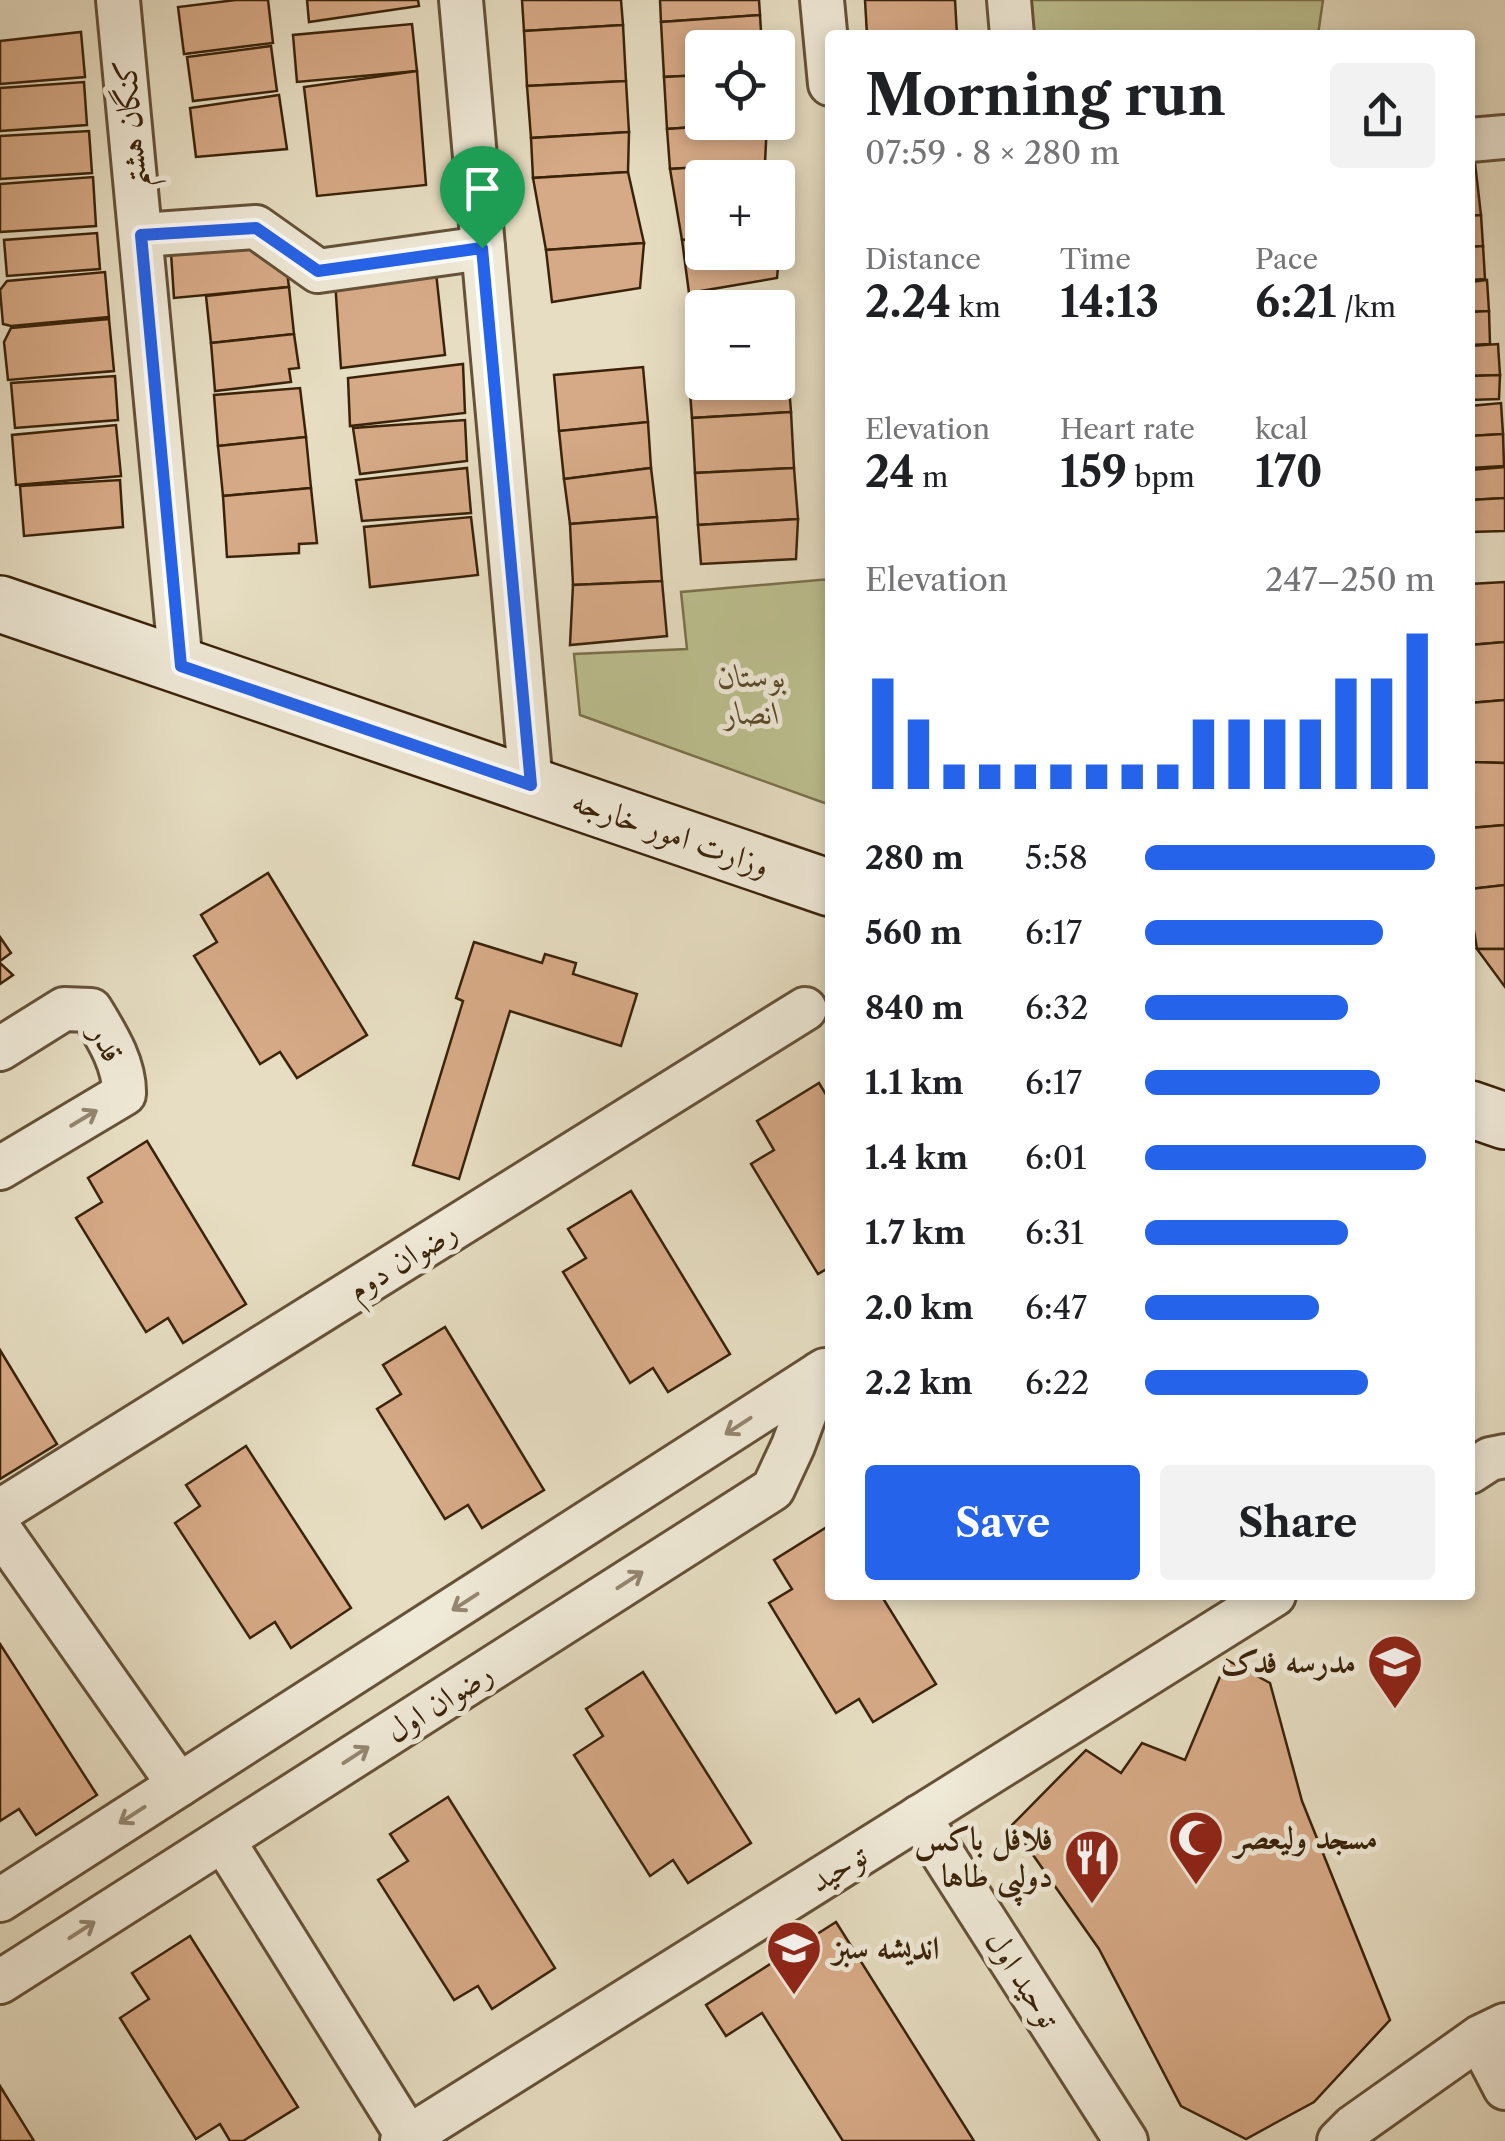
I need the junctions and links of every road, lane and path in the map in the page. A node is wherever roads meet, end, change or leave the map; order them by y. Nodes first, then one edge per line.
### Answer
1 (118, 0) edge
2 (460, 0) edge
3 (822, 0) edge
4 (1009, 0) edge
5 (1012, 30) edge
6 (825, 32) edge
7 (1505, 137) edge
8 (1475, 140) edge
9 (141, 235) junction
10 (482, 248) junction
11 (0, 604) edge
12 (181, 666) junction
13 (531, 785) junction
14 (825, 886) edge
15 (804, 1009) dead end
16 (0, 1050) edge
17 (1475, 1111) edge
18 (1505, 1121) edge
19 (0, 1168) edge
20 (825, 1370) edge
21 (0, 1511) edge
22 (0, 1530) edge
23 (1266, 1600) edge
24 (180, 1785) junction
25 (920, 1817) junction
26 (223, 1840) junction
27 (0, 1900) edge
28 (0, 1982) edge
29 (1492, 2032) edge
30 (1505, 2088) edge
31 (405, 2139) edge
32 (1126, 2141) edge
33 (1339, 2141) edge

1 - 9 street, کنگان هشتم
2 - 10 street
3 - 6 street
4 - 5 street
7 - 8 street
9 - 10 street
9 - 12 street, کنگان هشتم
10 - 13 street
11 - 12 main road, وزارت امور خارجه
12 - 13 main road, وزارت امور خارجه
13 - 14 main road, وزارت امور خارجه
15 - 21 street, رضوان دوم
19 -> 16 street, قدر
17 - 18 main road
20 -> 24 street, رضوان اول
26 -> 20 street, رضوان اول
22 - 24 street
23 - 25 street, توحید
24 -> 27 street, رضوان اول
25 - 31 street, توحید
25 - 32 street, توحید اول
28 -> 26 street, رضوان اول
26 - 31 street
29 - 30 street
29 - 33 street

